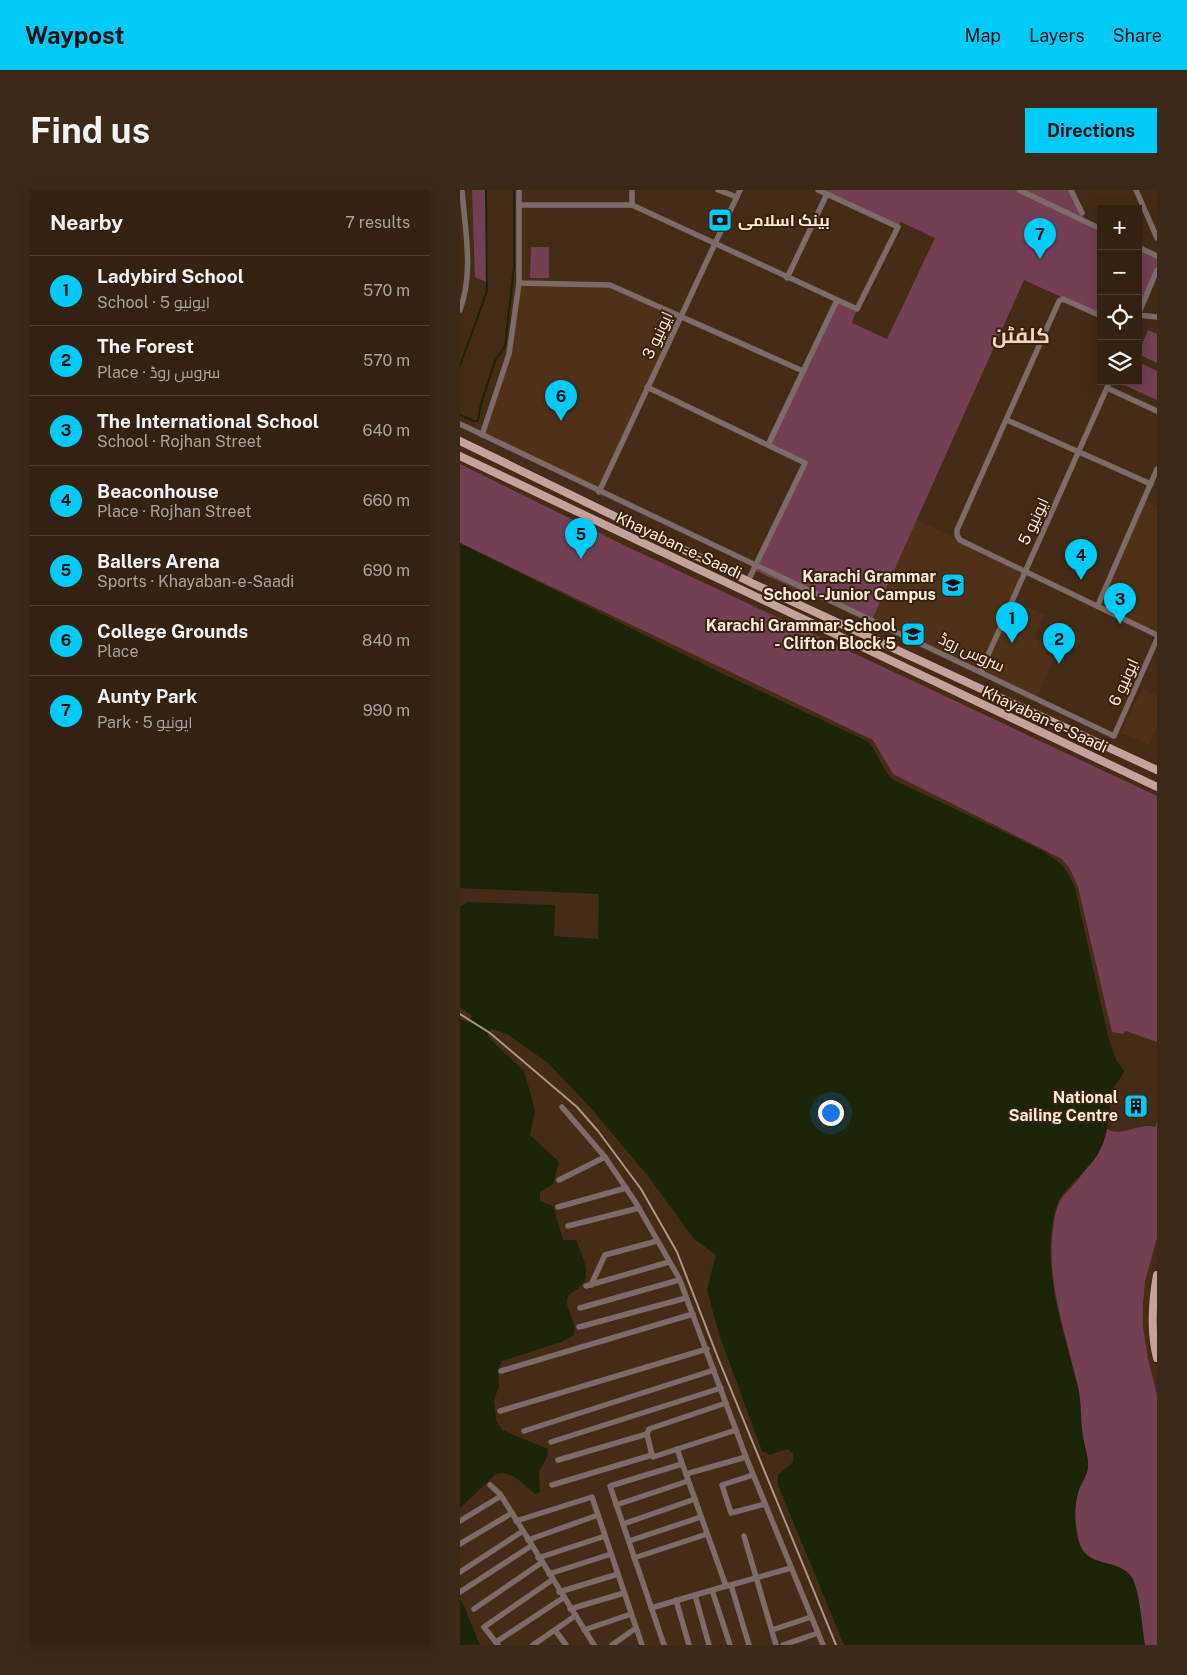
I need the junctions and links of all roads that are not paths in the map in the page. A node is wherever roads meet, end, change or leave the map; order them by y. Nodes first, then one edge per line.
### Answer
1 (462, 190) edge
2 (519, 190) edge
3 (632, 190) edge
4 (718, 190) edge
5 (740, 190) edge
6 (818, 190) edge
7 (1019, 190) edge
8 (1071, 190) edge
9 (1136, 190) edge
10 (827, 194) junction
11 (736, 197) junction
12 (519, 205) junction
13 (632, 205) junction
14 (1082, 213) dead end
15 (1097, 227) edge
16 (1157, 238) edge
17 (714, 244) junction
18 (1142, 249) edge
19 (1157, 256) edge
20 (1157, 270) edge
21 (788, 278) junction
22 (519, 283) junction
23 (836, 300) junction
24 (1142, 306) edge
25 (460, 310) edge
26 (1097, 314) edge
27 (680, 316) junction
28 (1142, 316) edge
29 (1157, 317) edge
30 (803, 371) junction
31 (1108, 385) edge
32 (647, 387) junction
33 (1107, 388) junction
34 (1157, 412) edge
35 (1007, 420) junction
36 (460, 424) edge
37 (482, 435) junction
38 (460, 442) edge
39 (768, 445) junction
40 (1078, 453) junction
41 (460, 456) edge
42 (1157, 469) edge
43 (1150, 484) junction
44 (599, 492) junction
45 (755, 566) junction
46 (1026, 570) junction
47 (748, 581) junction
48 (1098, 605) junction
49 (1157, 635) edge
50 (1157, 639) edge
51 (981, 671) junction
52 (1114, 736) joint
53 (1157, 770) edge
54 (1157, 787) edge
55 (562, 1107) dead end
56 (605, 1157) junction
57 (559, 1180) dead end
58 (626, 1188) junction
59 (558, 1207) dead end
60 (639, 1208) junction
61 (568, 1226) dead end
62 (657, 1241) junction
63 (669, 1262) junction
64 (1157, 1275) edge
65 (679, 1280) junction
66 (686, 1298) junction
67 (580, 1308) dead end
68 (693, 1314) junction
69 (579, 1327) dead end
70 (706, 1349) junction
71 (1157, 1358) edge
72 (714, 1370) junction
73 (501, 1371) dead end
74 (721, 1388) junction
75 (726, 1402) junction
76 (500, 1411) dead end
77 (736, 1430) junction
78 (524, 1431) dead end
79 (648, 1434) junction
80 (552, 1442) dead end
81 (678, 1449) junction
82 (652, 1455) junction
83 (746, 1457) junction
84 (558, 1460) dead end
85 (682, 1464) junction
86 (686, 1474) junction
87 (754, 1475) junction
88 (688, 1481) junction
89 (490, 1484) dead end
90 (552, 1485) dead end
91 (501, 1496) junction
92 (695, 1499) junction
93 (765, 1504) junction
94 (616, 1505) junction
95 (512, 1513) junction
96 (598, 1516) junction
97 (701, 1517) junction
98 (460, 1521) edge
99 (516, 1521) junction
100 (622, 1524) junction
101 (523, 1531) junction
102 (707, 1534) junction
103 (605, 1536) junction
104 (744, 1536) dead end
105 (629, 1542) junction
106 (529, 1543) junction
107 (460, 1544) edge
108 (611, 1554) junction
109 (634, 1558) junction
110 (540, 1560) junction
111 (791, 1568) junction
112 (460, 1572) edge
113 (618, 1574) junction
114 (550, 1577) junction
115 (756, 1579) junction
116 (729, 1586) junction
117 (712, 1590) junction
118 (460, 1592) edge
119 (624, 1592) junction
120 (561, 1595) junction
121 (695, 1595) junction
122 (676, 1600) junction
123 (651, 1608) junction
124 (474, 1609) dead end
125 (570, 1609) junction
126 (631, 1614) junction
127 (575, 1616) junction
128 (811, 1617) junction
129 (636, 1628) junction
130 (555, 1630) junction
131 (584, 1630) junction
132 (772, 1630) junction
133 (818, 1633) junction
134 (497, 1644) edge
135 (533, 1645) edge
136 (566, 1645) edge
137 (594, 1645) edge
138 (612, 1645) edge
139 (642, 1645) edge
140 (664, 1645) edge
141 (689, 1645) edge
142 (709, 1645) edge
143 (730, 1645) edge
144 (749, 1645) edge
145 (776, 1645) edge
146 (783, 1645) edge
147 (823, 1645) edge

1 - 25 street
2 - 12 street
3 - 13 street
4 - 11 street
5 - 11 street, ایونیو 3
6 - 10 street
7 - 15 street
8 - 14 street
9 - 16 street
10 - 21 street
10 - 23 street
11 - 17 street, ایونیو 3
12 - 13 street
12 - 22 street
13 - 17 street
17 - 21 street
17 - 27 street, ایونیو 3
18 - 19 street
20 - 24 street
21 - 23 street
22 - 27 street
22 - 37 street
23 - 30 street
26 - 35 street
27 - 30 street
27 - 32 street, ایونیو 3
28 - 29 street
30 - 39 street
31 - 33 street, ایونیو 5
32 - 39 street
32 - 44 street, ایونیو 3
33 - 34 street
33 - 40 street, ایونیو 5
35 - 40 street
35 - 46 street
36 - 37 street, سروس روڈ
37 - 44 street, سروس روڈ
38 - 47 main road, Khayaban-e-Saadi
39 - 45 street
40 - 43 street
40 - 46 street, ایونیو 5
41 - 54 main road, Khayaban-e-Saadi
42 - 43 street
43 - 48 street
44 - 45 street, سروس روڈ
45 - 47 street
45 - 51 street, سروس روڈ
46 - 48 street
46 - 51 street, ایونیو 5
47 - 53 main road, Khayaban-e-Saadi
48 - 49 street
50 - 52 street, ایونیو 6
51 - 52 street, سروس روڈ
55 - 56 street
56 - 57 street
56 - 58 street
58 - 59 street
58 - 60 street
60 - 61 street
60 - 62 street
62 - 63 street
62 - 63 street
63 - 65 street
64 - 71 main road
65 - 66 street
65 - 67 street
66 - 68 street
66 - 69 street
68 - 70 street
68 - 73 street
70 - 72 street
70 - 76 street
72 - 74 street
72 - 78 street
74 - 75 street
74 - 80 street
75 - 77 street
75 - 79 street
77 - 81 street
77 - 83 street
79 - 82 street
79 - 84 street
81 - 82 street
81 - 85 street
82 - 90 street
83 - 86 street
83 - 87 street
85 - 86 street
85 - 94 street
86 - 88 street
87 - 93 street
87 - 93 street
88 - 92 street
88 - 94 street
89 - 91 street
91 - 95 street
91 - 98 street
92 - 97 street
92 - 100 street
93 - 111 street
94 - 100 street
95 - 99 street
95 - 107 street
96 - 99 street
96 - 103 street
96 - 106 street
97 - 102 street
97 - 105 street
99 - 101 street
100 - 105 street
101 - 106 street
101 - 112 street
102 - 109 street
102 - 116 street
103 - 108 street
103 - 110 street
104 - 115 street
105 - 109 street
106 - 110 street
106 - 118 street
108 - 113 street
108 - 114 street
109 - 123 street
110 - 114 street
110 - 124 street
111 - 115 street
111 - 128 street
113 - 119 street
113 - 120 street
114 - 120 street
114 - 134 street
115 - 116 street
115 - 132 street
116 - 117 street
116 - 144 street
117 - 121 street
117 - 143 street
119 - 125 street
119 - 126 street
120 - 125 street
120 - 134 street
121 - 122 street
121 - 142 street
122 - 123 street
122 - 141 street
123 - 140 street
125 - 127 street
126 - 129 street
126 - 131 street
127 - 130 street
127 - 131 street
128 - 132 street
128 - 133 street
129 - 138 street
129 - 139 street
130 - 135 street
130 - 136 street
131 - 137 street
132 - 145 street
133 - 146 street
133 - 147 street

